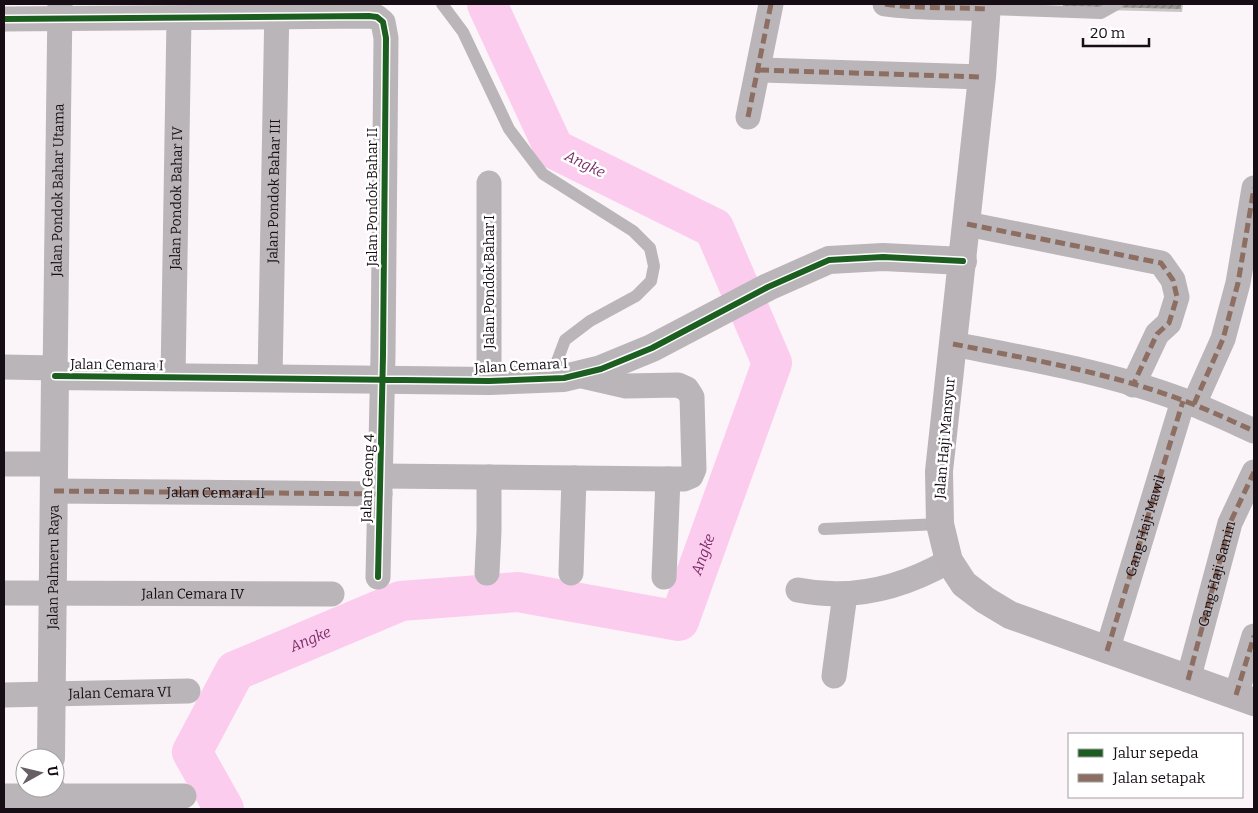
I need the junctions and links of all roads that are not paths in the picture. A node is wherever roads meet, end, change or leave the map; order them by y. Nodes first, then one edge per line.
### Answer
1 (442, 4) edge
2 (771, 4) edge
3 (885, 4) edge
4 (1117, 4) edge
5 (987, 6) edge
6 (277, 10) edge
7 (60, 12) edge
8 (179, 18) junction
9 (4, 20) edge
10 (759, 70) junction
11 (982, 77) junction
12 (748, 117) dead end
13 (489, 183) dead end
14 (1254, 188) edge
15 (967, 224) junction
16 (962, 261) junction
17 (953, 344) junction
18 (4, 367) edge
19 (55, 372) junction
20 (578, 375) junction
21 (173, 378) junction
22 (270, 379) junction
23 (383, 380) junction
24 (550, 380) junction
25 (489, 381) junction
26 (1133, 385) junction
27 (1188, 402) junction
28 (1254, 431) edge
29 (4, 464) edge
30 (1254, 472) edge
31 (54, 477) junction
32 (489, 477) junction
33 (574, 478) junction
34 (668, 479) junction
35 (380, 485) junction
36 (940, 524) junction
37 (824, 529) dead end
38 (949, 561) junction
39 (487, 573) dead end
40 (571, 573) dead end
41 (378, 577) dead end
42 (664, 577) dead end
43 (798, 590) dead end
44 (4, 593) edge
45 (53, 593) junction
46 (332, 594) dead end
47 (845, 594) junction
48 (1254, 636) edge
49 (1107, 651) junction
50 (834, 676) dead end
51 (1188, 680) junction
52 (188, 691) dead end
53 (52, 694) junction
54 (4, 695) edge
55 (1245, 699) edge
56 (51, 748) edge
57 (184, 796) dead end
58 (65, 798) edge

1 - 24 lane
2 - 10 street
3 - 5 street
4 - 5 lane
5 - 11 main road, Jalan Haji Mansyur
6 - 8 street
6 - 22 street, Jalan Pondok Bahar III
6 - 23 street, Jalan Pondok Bahar II
7 - 8 street
7 - 9 street
7 - 19 street, Jalan Pondok Bahar Utama
8 - 21 street, Jalan Pondok Bahar IV
10 - 11 street
10 - 12 street
11 - 15 main road, Jalan Haji Mansyur
13 - 25 street, Jalan Pondok Bahar I
14 - 27 street, Gang Haji Mawil
15 - 16 main road, Jalan Haji Mansyur
15 - 26 street
16 - 17 main road, Jalan Haji Mansyur
16 - 20 street, Jalan Cemara I
17 - 26 street
17 - 36 main road, Jalan Haji Mansyur
18 - 19 street, Jalan Cemara I
19 - 21 street, Jalan Cemara I
19 - 31 street, Jalan Palmeru Raya
20 - 24 street, Jalan Cemara I
20 - 34 street, Jalan Cemara II
21 - 22 street, Jalan Cemara I
22 - 23 street, Jalan Cemara I
23 - 25 street, Jalan Cemara I
23 - 35 street, Jalan Geong 4
24 - 25 street, Jalan Cemara I
26 - 27 street
27 - 28 street
27 - 49 street, Gang Haji Mawil
29 - 31 street, Jalan Cemara II
30 - 51 street, Gang Haji Samin
31 - 35 street, Jalan Cemara II
31 - 45 street, Jalan Palmeru Raya
32 - 33 street, Jalan Cemara II
32 - 35 street, Jalan Cemara II
32 - 39 street
33 - 34 street, Jalan Cemara II
33 - 40 street
34 - 42 street
35 - 41 street, Jalan Geong 4
36 - 37 lane
36 - 38 main road, Jalan Haji Mansyur
38 - 47 street
38 - 49 main road, Jalan Haji Mansyur
43 - 47 street
44 - 45 street, Jalan Cemara IV
45 - 46 street, Jalan Cemara IV
45 - 53 street, Jalan Palmeru Raya
47 - 50 street
48 - 55 street
49 - 51 main road, Jalan Haji Mansyur
51 - 55 main road, Jalan Haji Mansyur
52 - 53 street, Jalan Cemara VI
53 - 54 street, Jalan Cemara VI
53 - 56 street, Jalan Palmeru Raya
57 - 58 street

